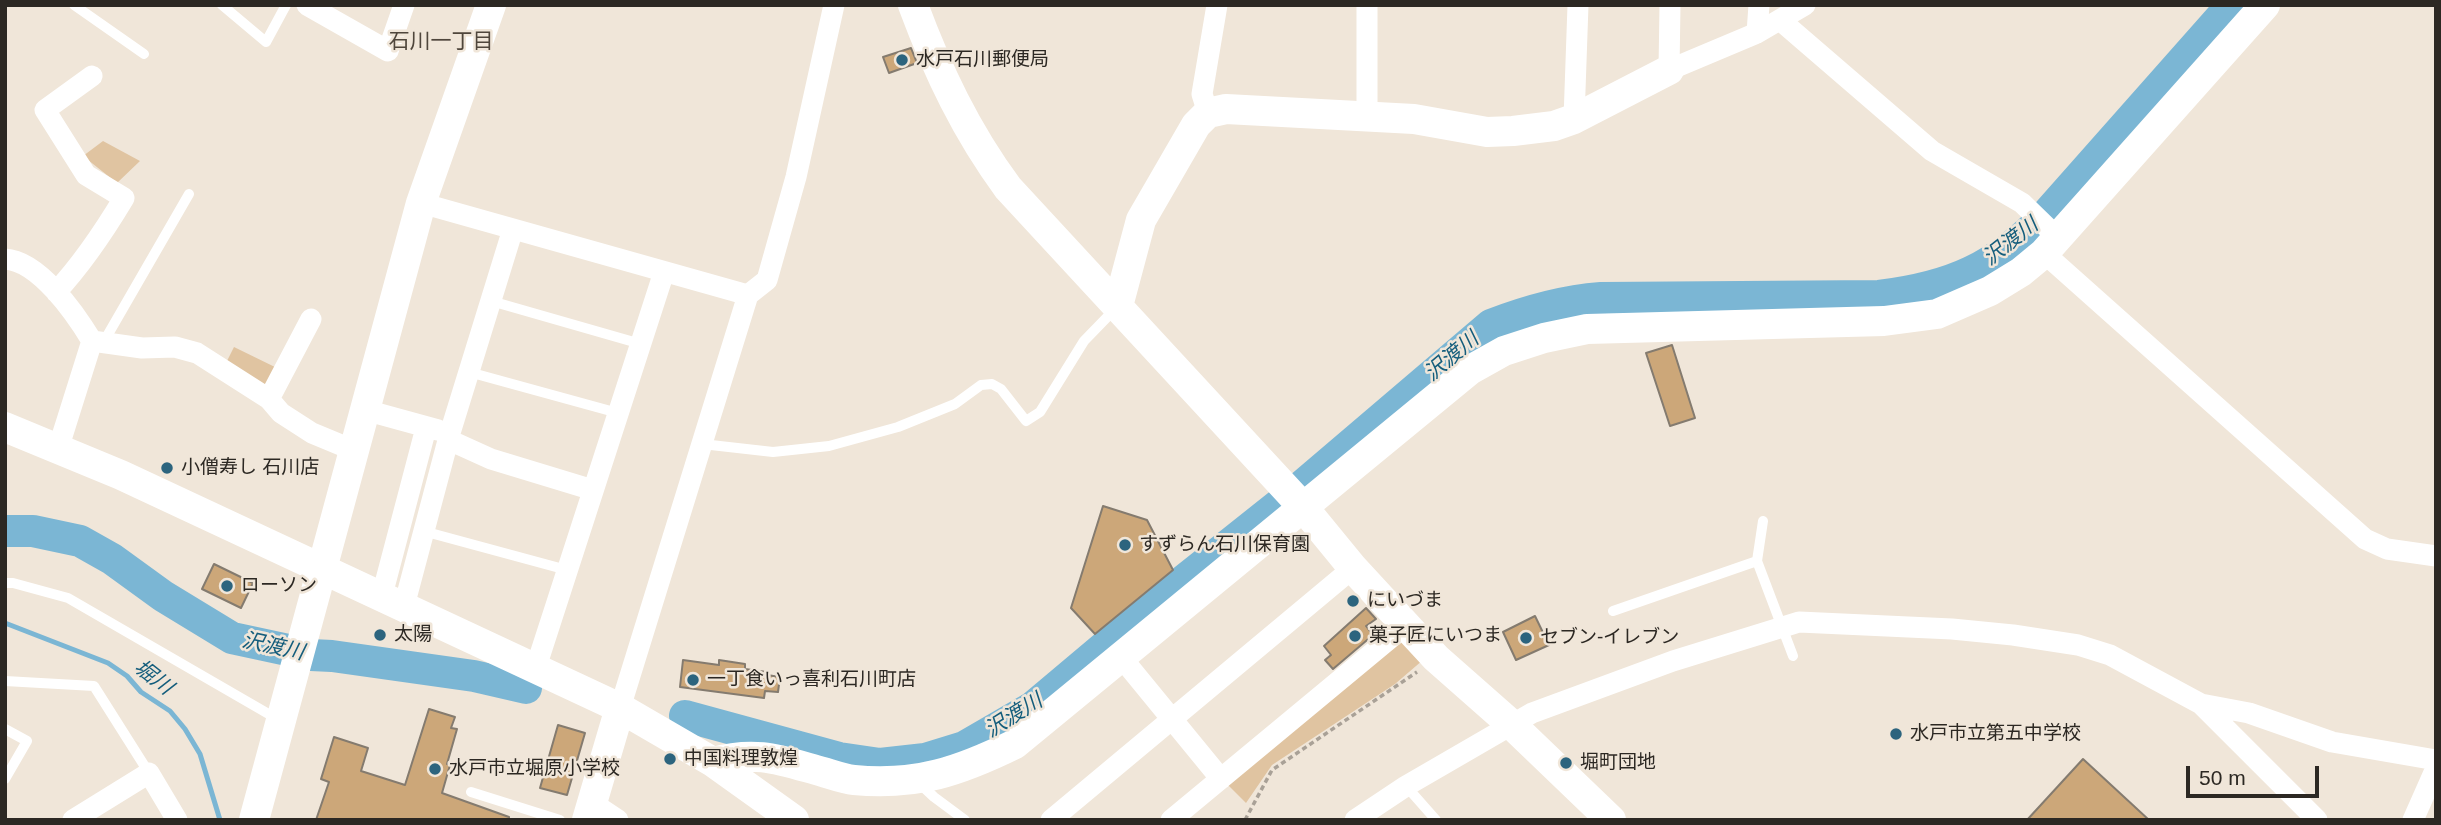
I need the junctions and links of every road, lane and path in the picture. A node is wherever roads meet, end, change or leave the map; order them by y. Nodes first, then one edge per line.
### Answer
1 (74, 5) edge
2 (222, 5) edge
3 (286, 5) edge
4 (307, 5) edge
5 (404, 5) edge
6 (491, 5) edge
7 (834, 5) edge
8 (913, 5) edge
9 (1217, 5) edge
10 (1367, 5) edge
11 (1578, 5) edge
12 (1671, 5) edge
13 (1759, 5) edge
14 (1805, 5) edge
15 (2265, 5) edge
16 (1780, 20) junction
17 (1757, 33) junction
18 (144, 54) dead end
19 (1669, 70) junction
20 (92, 76) dead end
21 (1208, 113) junction
22 (1367, 117) junction
23 (1574, 119) junction
24 (189, 194) dead end
25 (421, 203) junction
26 (513, 229) junction
27 (2050, 239) junction
28 (5, 259) edge
29 (664, 272) junction
30 (56, 292) junction
31 (748, 295) junction
32 (491, 300) junction
33 (1118, 306) junction
34 (310, 319) dead end
35 (97, 342) junction
36 (640, 344) junction
37 (476, 373) dead end
38 (269, 399) junction
39 (365, 410) junction
40 (618, 413) junction
41 (5, 427) edge
42 (426, 428) junction
43 (450, 437) junction
44 (702, 444) junction
45 (58, 449) junction
46 (353, 450) junction
47 (593, 490) junction
48 (1294, 497) junction
49 (1763, 521) dead end
50 (423, 531) junction
51 (2436, 556) edge
52 (1757, 561) junction
53 (322, 568) junction
54 (1353, 568) junction
55 (567, 570) junction
56 (5, 583) edge
57 (393, 601) junction
58 (1613, 611) dead end
59 (1405, 626) junction
60 (1782, 627) junction
61 (1793, 656) dead end
62 (1121, 657) junction
63 (1436, 658) junction
64 (536, 667) junction
65 (5, 681) edge
66 (2201, 704) junction
67 (620, 708) junction
68 (1172, 719) junction
69 (279, 720) junction
70 (1512, 725) junction
71 (5, 729) edge
72 (2436, 760) edge
73 (712, 762) junction
74 (2436, 768) edge
75 (149, 773) junction
76 (5, 779) edge
77 (1222, 779) junction
78 (916, 780) junction
79 (1406, 786) junction
80 (471, 792) dead end
81 (589, 811) edge
82 (73, 820) edge
83 (177, 820) edge
84 (254, 820) edge
85 (560, 820) edge
86 (618, 820) edge
87 (794, 820) edge
88 (965, 820) edge
89 (1051, 820) edge
90 (1171, 820) edge
91 (1245, 820) edge
92 (1355, 820) edge
93 (1436, 820) edge
94 (1611, 820) edge
95 (2318, 820) edge
96 (2413, 820) edge

1 - 18 lane
2 - 3 lane
4 - 5 street
6 - 25 street
7 - 31 street
8 - 33 street
9 - 21 street
10 - 22 street
11 - 23 street
12 - 19 street
13 - 17 street
14 - 16 street
15 - 27 street
16 - 17 street
16 - 27 street
17 - 19 street
19 - 23 street
20 - 30 street
21 - 22 street
21 - 33 street
22 - 23 street
24 - 35 lane
25 - 26 street
25 - 39 street
26 - 29 street
26 - 32 street
27 - 48 street
27 - 51 street
28 - 30 street
29 - 31 street
29 - 36 street
30 - 35 street
31 - 44 street
32 - 36 lane
32 - 43 street
33 - 44 lane
33 - 48 street
34 - 38 street
35 - 38 street
35 - 45 street
36 - 40 street
37 - 40 lane
38 - 46 street
39 - 42 street
39 - 46 street
40 - 47 street
41 - 45 street
42 - 43 street
42 - 57 street
43 - 47 street
43 - 50 street
44 - 67 street
45 - 53 street
46 - 53 street
47 - 55 street
48 - 54 street
48 - 62 street
49 - 52 lane
50 - 55 lane
50 - 57 street
52 - 58 lane
52 - 60 lane
53 - 57 street
53 - 69 street
54 - 59 street
54 - 68 street
55 - 64 street
56 - 69 lane
57 - 64 street
59 - 63 street
59 - 77 street
60 - 61 lane
60 - 66 street
60 - 70 street
62 - 68 street
62 - 78 street
63 - 70 street
63 - 91 path
64 - 67 street
65 - 75 lane
66 - 72 street
66 - 95 street
67 - 73 street
67 - 81 street
68 - 77 street
68 - 89 street
69 - 84 street
70 - 79 street
70 - 94 street
71 - 76 lane
73 - 78 street
73 - 87 street
74 - 96 street
75 - 82 street
75 - 83 street
77 - 90 street
78 - 88 lane
79 - 92 street
79 - 93 lane
80 - 85 lane
81 - 86 street

